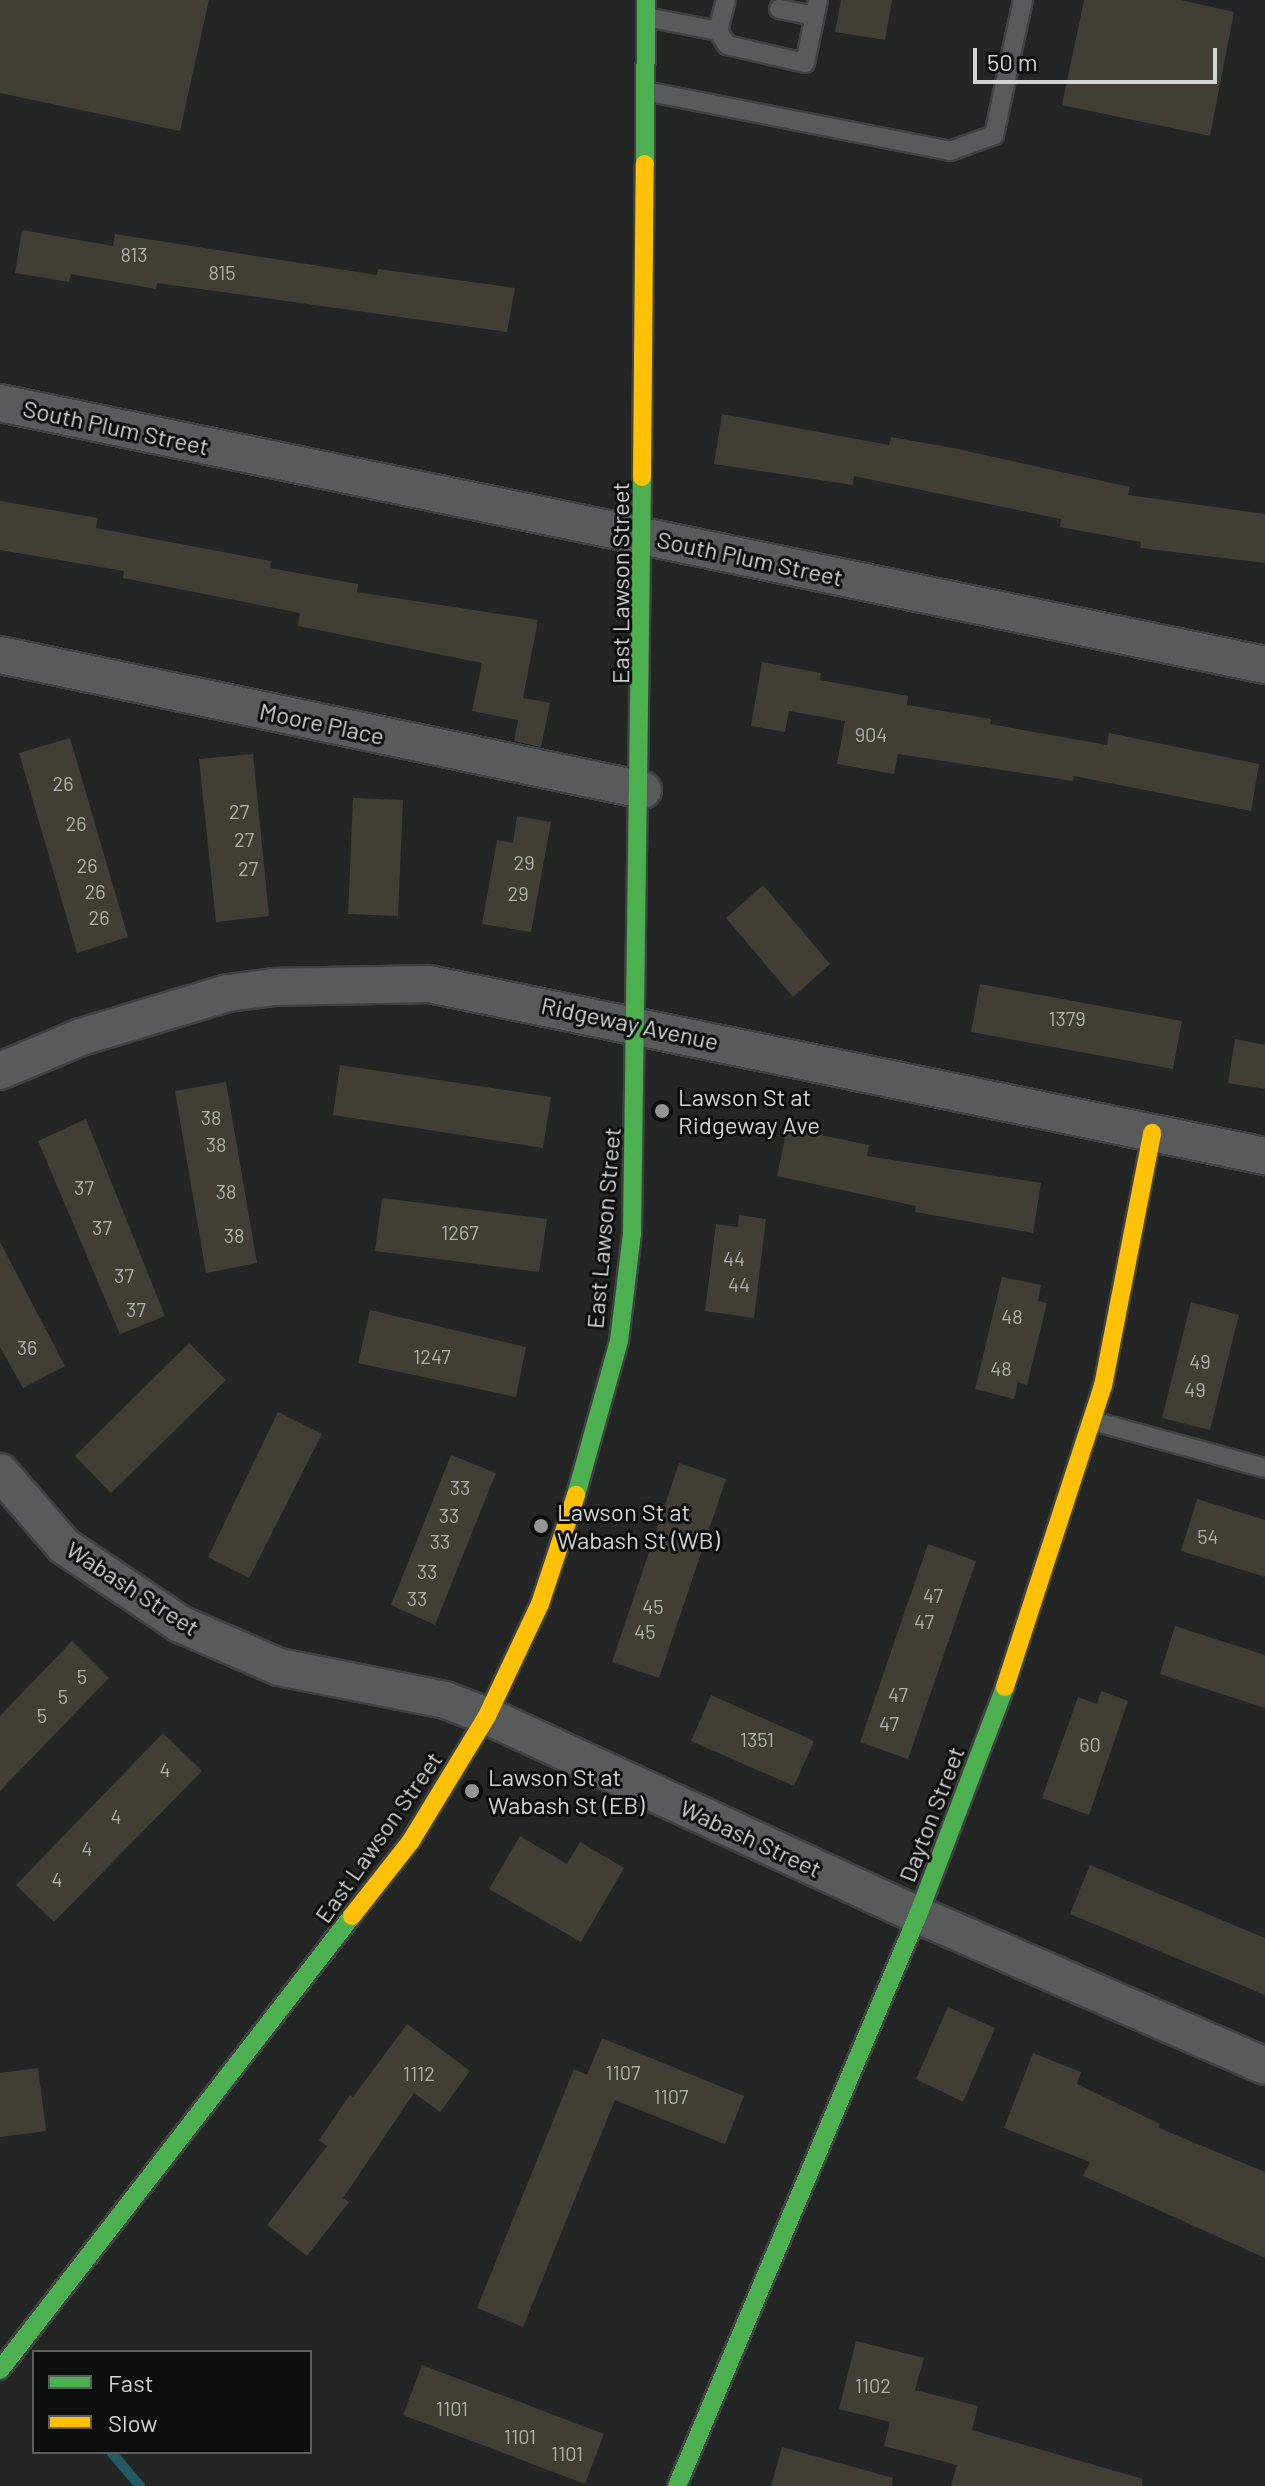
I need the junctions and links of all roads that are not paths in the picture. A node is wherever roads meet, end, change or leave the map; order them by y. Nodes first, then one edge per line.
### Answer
1 (1023, 0) edge
2 (734, 1) edge
3 (646, 8) edge
4 (816, 8) edge
5 (779, 9) dead end
6 (718, 31) junction
7 (645, 91) junction
8 (0, 403) edge
9 (644, 536) junction
10 (0, 655) edge
11 (1265, 665) edge
12 (643, 790) junction
13 (638, 1024) junction
14 (0, 1071) edge
15 (1152, 1133) junction
16 (1265, 1156) edge
17 (1093, 1421) junction
18 (1265, 1468) edge
19 (1, 1476) edge
20 (487, 1716) junction
21 (918, 1915) junction
22 (1265, 2066) edge
23 (0, 2370) edge
24 (677, 2486) edge

1 - 7 lane
2 - 6 lane
3 - 6 lane
3 - 7 street, East Lawson Street
4 - 5 lane
4 - 6 lane
7 - 9 street, East Lawson Street
8 - 9 street, South Plum Street
9 - 11 street, South Plum Street
9 - 12 street, East Lawson Street
10 - 12 street, Moore Place
12 - 13 street, East Lawson Street
13 - 14 street, Ridgeway Avenue
13 - 15 street, Ridgeway Avenue
13 - 20 street, East Lawson Street
15 - 16 street, Ridgeway Avenue
15 - 17 street, Dayton Street
17 - 18 lane
17 - 21 street, Dayton Street
19 - 20 street, Wabash Street
20 - 21 street, Wabash Street
20 - 23 street, East Lawson Street
21 - 22 street, Wabash Street
21 - 24 street, Dayton Street

